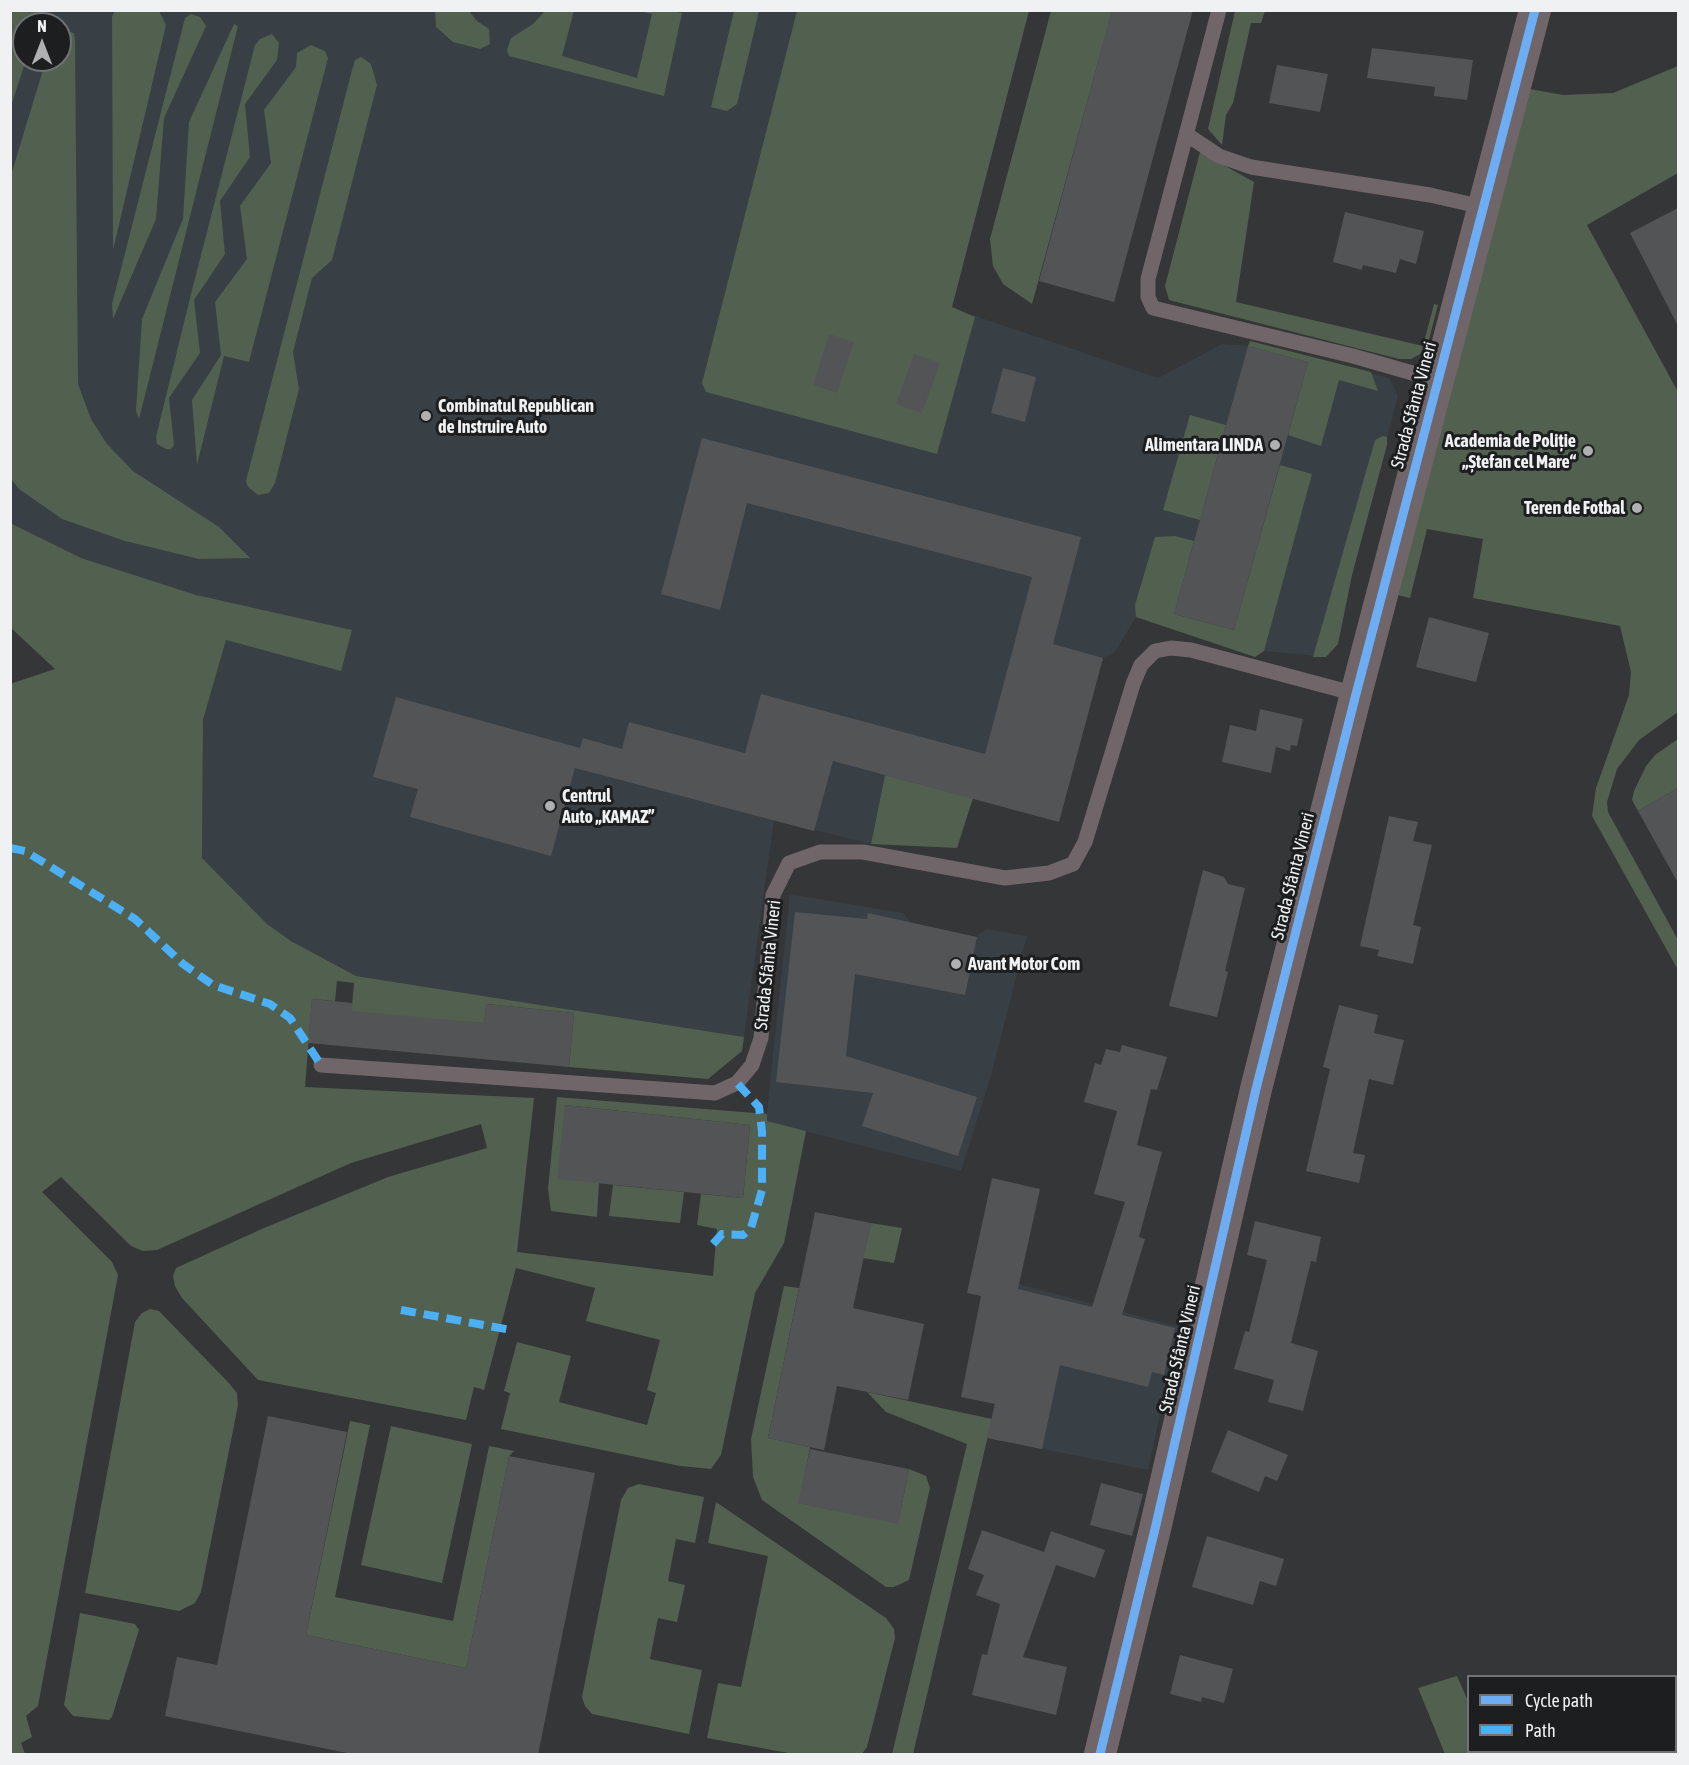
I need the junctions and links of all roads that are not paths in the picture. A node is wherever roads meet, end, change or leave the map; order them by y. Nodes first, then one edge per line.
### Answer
1 (1219, 10) edge
2 (1535, 10) edge
3 (1186, 134) junction
4 (1483, 207) junction
5 (1437, 380) junction
6 (1356, 694) junction
7 (321, 1065) dead end
8 (1100, 1755) edge

1 - 3 lane
2 - 4 street, Strada Sfânta Vineri
3 - 4 lane
3 - 5 lane
4 - 5 street, Strada Sfânta Vineri
5 - 6 street, Strada Sfânta Vineri
6 - 7 lane, Strada Sfânta Vineri
6 - 8 street, Strada Sfânta Vineri

